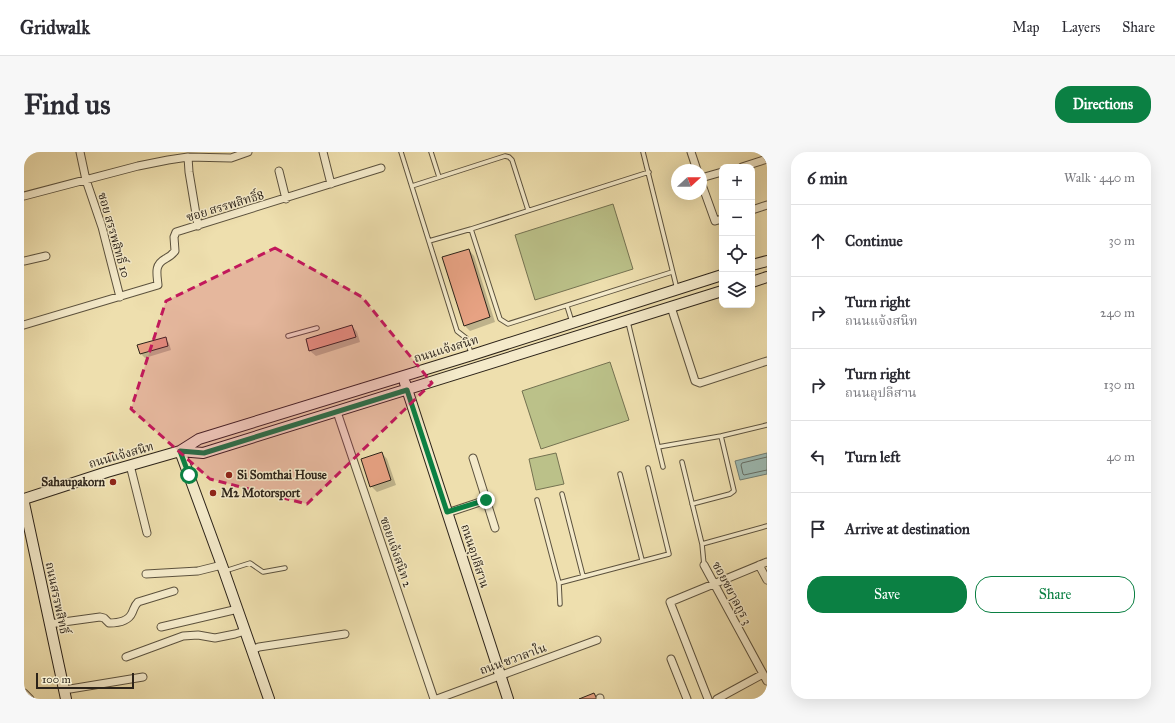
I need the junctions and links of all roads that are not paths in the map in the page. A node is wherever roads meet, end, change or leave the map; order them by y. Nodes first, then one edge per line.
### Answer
1 (80, 152) edge
2 (248, 152) edge
3 (323, 152) edge
4 (401, 152) edge
5 (431, 152) edge
6 (643, 152) edge
7 (691, 152) edge
8 (188, 157) junction
9 (767, 159) edge
10 (695, 164) edge
11 (751, 164) edge
12 (381, 168) dead end
13 (279, 171) dead end
14 (648, 172) junction
15 (719, 173) edge
16 (707, 176) edge
17 (439, 177) junction
18 (86, 180) junction
19 (330, 184) junction
20 (412, 186) junction
21 (24, 196) edge
22 (286, 199) junction
23 (707, 199) edge
24 (767, 205) edge
25 (755, 209) edge
26 (528, 210) junction
27 (719, 220) edge
28 (198, 226) junction
29 (471, 229) junction
30 (429, 241) junction
31 (46, 256) dead end
32 (24, 261) edge
33 (767, 261) edge
34 (755, 264) edge
35 (672, 272) junction
36 (719, 276) edge
37 (767, 277) edge
38 (755, 281) edge
39 (695, 283) junction
40 (677, 289) junction
41 (719, 292) edge
42 (120, 297) junction
43 (700, 298) junction
44 (567, 306) junction
45 (671, 307) junction
46 (628, 321) junction
47 (572, 322) junction
48 (24, 325) edge
49 (317, 328) dead end
50 (288, 336) dead end
51 (472, 355) junction
52 (767, 361) edge
53 (402, 376) junction
54 (407, 390) junction
55 (337, 412) junction
56 (767, 425) edge
57 (721, 436) junction
58 (658, 447) junction
59 (180, 451) junction
60 (473, 458) dead end
61 (682, 462) dead end
62 (130, 465) junction
63 (663, 467) dead end
64 (648, 468) dead end
65 (620, 474) dead end
66 (562, 494) dead end
67 (24, 499) edge
68 (486, 500) junction
69 (537, 500) dead end
70 (24, 503) edge
71 (692, 504) junction
72 (447, 512) junction
73 (767, 526) edge
74 (495, 528) dead end
75 (147, 533) dead end
76 (702, 544) junction
77 (642, 560) junction
78 (767, 562) edge
79 (704, 565) joint
80 (759, 565) junction
81 (223, 568) junction
82 (285, 568) dead end
83 (146, 574) dead end
84 (583, 576) junction
85 (767, 580) edge
86 (559, 583) junction
87 (714, 583) junction
88 (174, 591) dead end
89 (560, 604) dead end
90 (238, 609) junction
91 (49, 624) junction
92 (161, 627) dead end
93 (245, 631) junction
94 (345, 634) dead end
95 (597, 640) dead end
96 (252, 650) junction
97 (126, 658) dead end
98 (671, 658) dead end
99 (500, 674) junction
100 (763, 674) junction
101 (143, 677) dead end
102 (767, 681) edge
103 (24, 693) edge
104 (65, 694) edge
105 (30, 699) edge
106 (269, 699) edge
107 (435, 699) edge
108 (508, 699) edge
109 (687, 699) edge
110 (708, 699) edge
111 (716, 699) edge

1 - 18 street, ซอย สรรพสิทธิ์ 10
2 - 8 street, ซอย สรรพสิทธิ์ 10
3 - 19 street
4 - 20 lane
5 - 17 lane
6 - 14 lane
7 - 10 street
8 - 18 street, ซอย สรรพสิทธิ์ 10
8 - 28 street
9 - 11 street
12 - 19 street, ซอย สรรพสิทธิ์8
13 - 22 street
14 - 26 lane
14 - 35 lane
15 - 16 street
17 - 20 lane
17 - 26 lane
18 - 21 street, ซอย สรรพสิทธิ์ 10
18 - 42 street, ซอย สรรพสิทธิ์ 10
19 - 22 street, ซอย สรรพสิทธิ์8
20 - 30 lane
22 - 28 street, ซอย สรรพสิทธิ์8
23 - 27 street
24 - 25 street
26 - 29 lane
28 - 42 street, ซอย สรรพสิทธิ์8
29 - 30 lane
29 - 44 lane
30 - 51 lane
31 - 32 street
33 - 34 main road
35 - 40 lane
35 - 44 lane
36 - 39 main road, ถนนแจ้งสนิท
37 - 38 main road
39 - 40 main road, ถนนแจ้งสนิท
39 - 43 main road
40 - 47 main road, ถนนแจ้งสนิท
41 - 43 main road, ถนนแจ้งสนิท
42 - 48 street, ซอย สรรพสิทธิ์8
43 - 45 main road, ถนนแจ้งสนิท
44 - 47 lane
45 - 46 main road, ถนนแจ้งสนิท
45 - 52 street
46 - 54 main road, ถนนแจ้งสนิท
46 - 58 lane
47 - 51 main road, ถนนแจ้งสนิท
49 - 50 lane
51 - 53 main road, ถนนแจ้งสนิท
53 - 54 main road, ถนนอุปลีสาน
53 - 59 main road, ถนนแจ้งสนิท
54 - 55 main road, ถนนแจ้งสนิท
54 - 72 main road, ถนนอุปลีสาน
55 - 59 main road, ถนนแจ้งสนิท
55 - 107 street, ซอยแจ้งสนิท 2
56 - 57 lane
57 - 58 lane
57 - 71 lane
58 - 63 lane
59 - 62 main road, ถนนแจ้งสนิท
59 - 81 main road
60 - 68 street
61 - 71 lane, ซอยซยๅลกูร 3
62 - 67 main road, ถนนแจ้งสนิท
62 - 75 street
64 - 77 lane
65 - 77 lane
66 - 84 lane
68 - 72 street
68 - 74 street
69 - 86 lane
70 - 91 main road, ถนนสรรพสิทธิ์
71 - 76 lane, ซอยซยๅลกูร 3
72 - 99 main road, ถนนอุปลีสาน
73 - 76 lane
76 - 79 lane, ซอยซยๅลกูร 3
77 - 84 lane
78 - 80 street
79 - 87 street, ซอยซยๅลกูร 3
80 - 85 street
80 - 87 street
81 - 82 lane
81 - 83 street
81 - 90 main road
84 - 86 lane
86 - 89 lane
87 - 100 street, ซอยซยๅลกูร 3
87 - 110 street
88 - 91 street
90 - 92 street
90 - 93 main road
91 - 104 main road, ถนนสรรพสิทธิ์
93 - 96 main road
93 - 97 street
94 - 96 street
95 - 99 street, ถนน ชวาลาใน
96 - 106 main road
98 - 109 street
99 - 107 street, ถนน ชวาลาใน
99 - 108 main road, ถนนอุปลีสาน
100 - 102 street, ซอยซยๅลกูร 3
100 - 111 street
101 - 104 street
103 - 105 street

